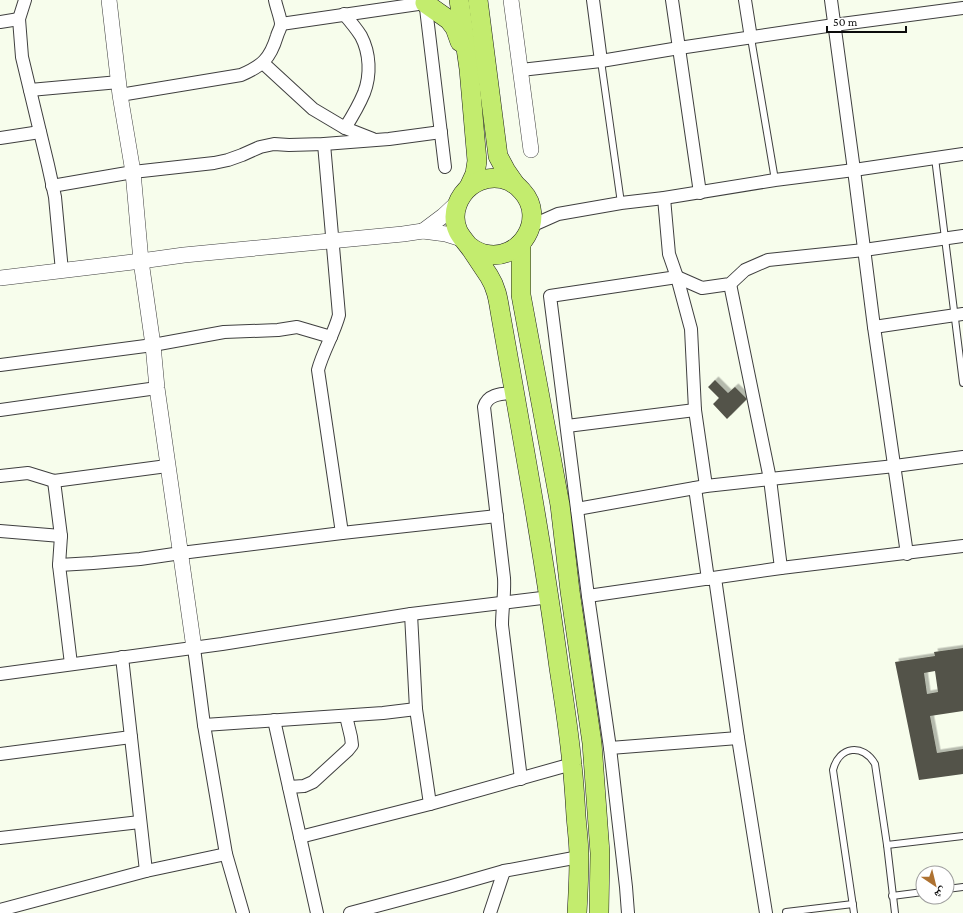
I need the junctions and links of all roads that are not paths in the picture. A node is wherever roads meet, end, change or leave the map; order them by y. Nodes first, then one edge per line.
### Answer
1 (25, 0) edge
2 (109, 0) edge
3 (275, 0) edge
4 (459, 0) edge
5 (478, 0) edge
6 (511, 0) edge
7 (593, 0) edge
8 (672, 0) edge
9 (745, 0) edge
10 (831, 0) edge
11 (425, 2) edge
12 (963, 8) edge
13 (344, 14) junction
14 (19, 19) junction
15 (0, 22) edge
16 (281, 24) junction
17 (834, 26) junction
18 (750, 38) junction
19 (679, 48) junction
20 (601, 61) junction
21 (263, 63) junction
22 (469, 69) junction
23 (521, 70) junction
24 (119, 88) junction
25 (30, 90) junction
26 (346, 128) junction
27 (40, 132) junction
28 (441, 132) junction
29 (0, 138) edge
30 (376, 140) junction
31 (324, 144) junction
32 (531, 150) dead end
33 (963, 154) edge
34 (935, 158) junction
35 (445, 167) dead end
36 (854, 170) junction
37 (133, 172) junction
38 (775, 180) junction
39 (515, 184) junction
40 (52, 186) junction
41 (469, 187) junction
42 (700, 192) junction
43 (664, 198) junction
44 (458, 202) junction
45 (621, 203) junction
46 (531, 207) junction
47 (558, 214) junction
48 (531, 226) junction
49 (423, 231) junction
50 (963, 236) edge
51 (945, 239) junction
52 (332, 241) junction
53 (465, 243) junction
54 (522, 243) junction
55 (864, 250) junction
56 (141, 261) junction
57 (62, 271) junction
58 (677, 277) junction
59 (0, 278) edge
60 (730, 284) junction
61 (959, 314) edge
62 (874, 327) junction
63 (331, 337) junction
64 (153, 345) junction
65 (0, 365) edge
66 (963, 382) edge
67 (157, 388) junction
68 (515, 393) junction
69 (0, 410) edge
70 (694, 410) junction
71 (567, 426) junction
72 (963, 457) edge
73 (167, 466) junction
74 (894, 466) junction
75 (0, 476) edge
76 (770, 479) junction
77 (54, 481) junction
78 (701, 487) junction
79 (577, 509) junction
80 (497, 516) junction
81 (0, 531) edge
82 (342, 533) junction
83 (61, 536) junction
84 (963, 546) edge
85 (181, 552) junction
86 (906, 554) junction
87 (59, 565) junction
88 (782, 568) junction
89 (712, 579) junction
90 (588, 596) junction
91 (550, 597) junction
92 (503, 604) junction
93 (411, 614) junction
94 (194, 648) junction
95 (122, 657) junction
96 (71, 664) junction
97 (0, 674) edge
98 (416, 709) junction
99 (346, 716) junction
100 (274, 720) junction
101 (204, 725) junction
102 (131, 737) junction
103 (738, 738) junction
104 (610, 748) junction
105 (0, 754) edge
106 (572, 764) junction
107 (520, 779) junction
108 (289, 787) junction
109 (430, 804) junction
110 (140, 822) junction
111 (963, 836) edge
112 (0, 838) edge
113 (300, 838) junction
114 (887, 845) junction
115 (226, 854) junction
116 (579, 857) junction
117 (504, 871) junction
118 (146, 872) junction
119 (915, 893) edge
120 (892, 896) junction
121 (853, 904) junction
122 (0, 912) edge
123 (786, 912) edge
124 (244, 913) edge
125 (317, 913) edge
126 (350, 913) edge
127 (490, 913) edge
128 (577, 913) edge
129 (599, 913) edge
130 (628, 913) edge
131 (766, 913) edge
132 (854, 913) edge
133 (895, 913) edge

1 - 14 street
2 - 24 street
3 - 16 street
4 - 22 main road
5 - 39 main road
6 - 23 street
7 - 20 street
8 - 19 street
9 - 18 street
10 - 17 street
11 - 13 street
11 - 22 main road
11 - 28 street
12 - 17 street
13 - 16 street
13 - 26 street
14 - 15 street
14 - 25 street
16 - 21 street
17 - 18 street
17 - 36 street
18 - 19 street
18 - 38 lane
19 - 20 street
19 - 42 street
20 - 23 street
20 - 45 lane
21 - 24 street
21 - 26 street
22 - 41 main road
23 - 32 street
24 - 25 street
24 - 37 street
25 - 27 street
26 - 30 street
27 - 29 street
27 - 40 street
28 - 30 street
28 - 35 street
30 - 31 street
31 - 37 street
31 - 52 street
33 - 34 street
34 - 36 street
34 - 51 lane
36 - 38 street
36 - 55 street
37 - 40 street
37 - 56 street
38 - 42 street
39 - 41 main road
39 - 46 main road
40 - 57 street
41 - 44 main road
42 - 43 street
43 - 45 street
43 - 58 street
44 - 49 street
44 - 53 main road
45 - 47 street
46 - 47 street
46 - 48 main road
47 - 48 street
48 - 54 main road
49 - 52 street
49 - 53 street
50 - 51 street
51 - 55 street
51 - 61 lane
52 - 56 street
52 - 63 street
53 - 54 main road
53 - 68 main road
54 - 129 main road
55 - 60 street
55 - 62 street
56 - 57 street
56 - 64 street
57 - 59 street
58 - 60 street
58 - 70 street
58 - 71 street
60 - 76 street
61 - 62 street
61 - 66 lane
62 - 74 street
63 - 64 street
63 - 82 street
64 - 65 street
64 - 67 street
67 - 69 street
67 - 73 street
68 - 80 street
68 - 91 main road
70 - 71 street
70 - 78 street
71 - 79 street
72 - 74 street
73 - 77 street
73 - 85 street
74 - 76 street
74 - 86 street
75 - 77 street
76 - 78 street
76 - 88 street
77 - 83 street
78 - 79 street
78 - 89 street
79 - 90 street
80 - 82 street
80 - 92 street
81 - 83 street
82 - 85 street
83 - 87 street
84 - 86 street
85 - 87 street
85 - 94 street
86 - 88 street
87 - 96 street
88 - 89 street
89 - 90 street
89 - 103 street
90 - 104 street
91 - 92 street
91 - 106 main road
92 - 93 street
92 - 107 street
93 - 94 street
93 - 98 street
94 - 95 street
94 - 101 street
95 - 96 street
95 - 102 street
96 - 97 street
98 - 99 street
98 - 109 street
99 - 100 street
99 - 108 street
100 - 101 street
100 - 108 street
101 - 115 street
102 - 105 street
102 - 110 street
103 - 104 street
103 - 131 street
104 - 130 street
106 - 107 street
106 - 116 main road
107 - 109 street
108 - 113 street
109 - 113 street
110 - 112 street
110 - 118 street
111 - 114 lane
113 - 125 street
114 - 120 lane
114 - 121 lane
115 - 118 street
115 - 124 street
116 - 117 street
116 - 128 main road
117 - 126 street
117 - 127 street
118 - 122 street
119 - 120 lane
120 - 133 lane
121 - 123 lane
121 - 132 lane

